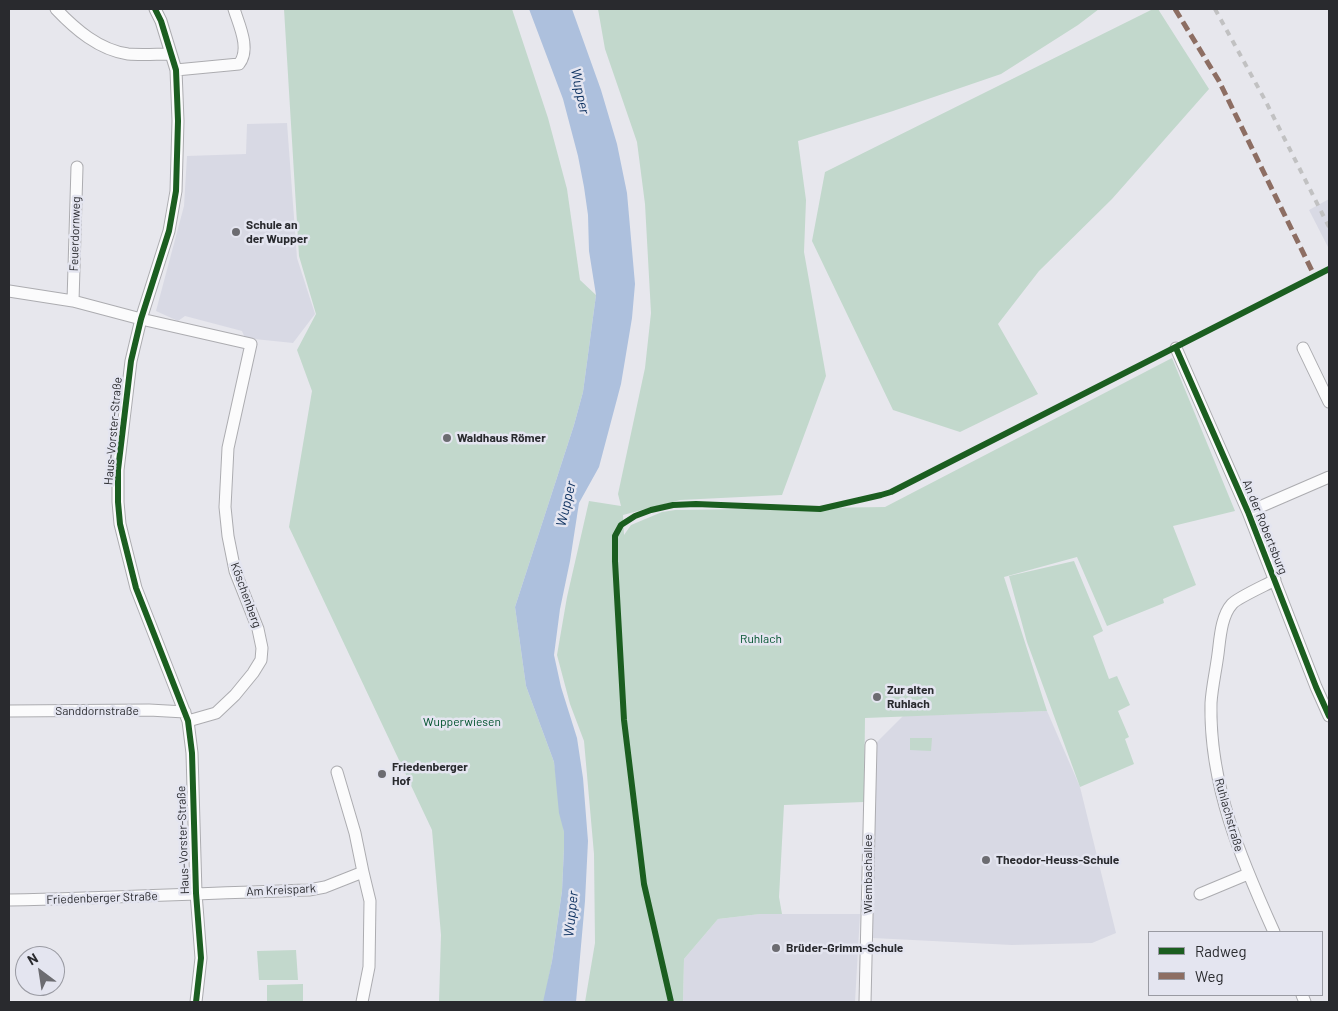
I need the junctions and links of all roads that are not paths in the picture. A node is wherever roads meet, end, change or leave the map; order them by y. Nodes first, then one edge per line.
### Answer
1 (56, 9) edge
2 (155, 9) edge
3 (234, 9) edge
4 (171, 54) junction
5 (176, 70) junction
6 (77, 167) dead end
7 (9, 291) edge
8 (73, 301) junction
9 (141, 319) junction
10 (1176, 348) dead end
11 (1303, 348) dead end
12 (1329, 402) edge
13 (1329, 477) edge
14 (1248, 512) junction
15 (1275, 580) junction
16 (9, 711) edge
17 (186, 716) junction
18 (1329, 716) edge
19 (870, 745) dead end
20 (337, 772) dead end
21 (364, 872) junction
22 (1248, 874) junction
23 (196, 893) junction
24 (1200, 894) dead end
25 (9, 900) edge
26 (1274, 931) edge
27 (196, 1002) edge
28 (362, 1002) edge
29 (865, 1002) edge

1 - 4 street
2 - 4 street, Haus-Vorster-Straße
3 - 5 street
4 - 5 street, Haus-Vorster-Straße
5 - 9 street, Haus-Vorster-Straße
6 - 8 street, Feuerdornweg
7 - 8 street
8 - 9 street
9 - 17 street, Haus-Vorster-Straße
9 - 17 street, Köschenberg
10 - 14 street, An der Robertsburg
11 - 12 street
13 - 14 street
14 - 15 street, An der Robertsburg
15 - 18 street, An der Robertsburg
15 - 22 street, Ruhlachstraße
16 - 17 street, Sanddornstraße
17 - 23 street, Haus-Vorster-Straße
19 - 29 street, Wiembachallee
20 - 21 street
21 - 23 street, Am Kreispark
21 - 28 street
22 - 24 street
22 - 26 street, Ruhlachstraße
23 - 25 street, Friedenberger Straße
23 - 27 street, Haus-Vorster-Straße

